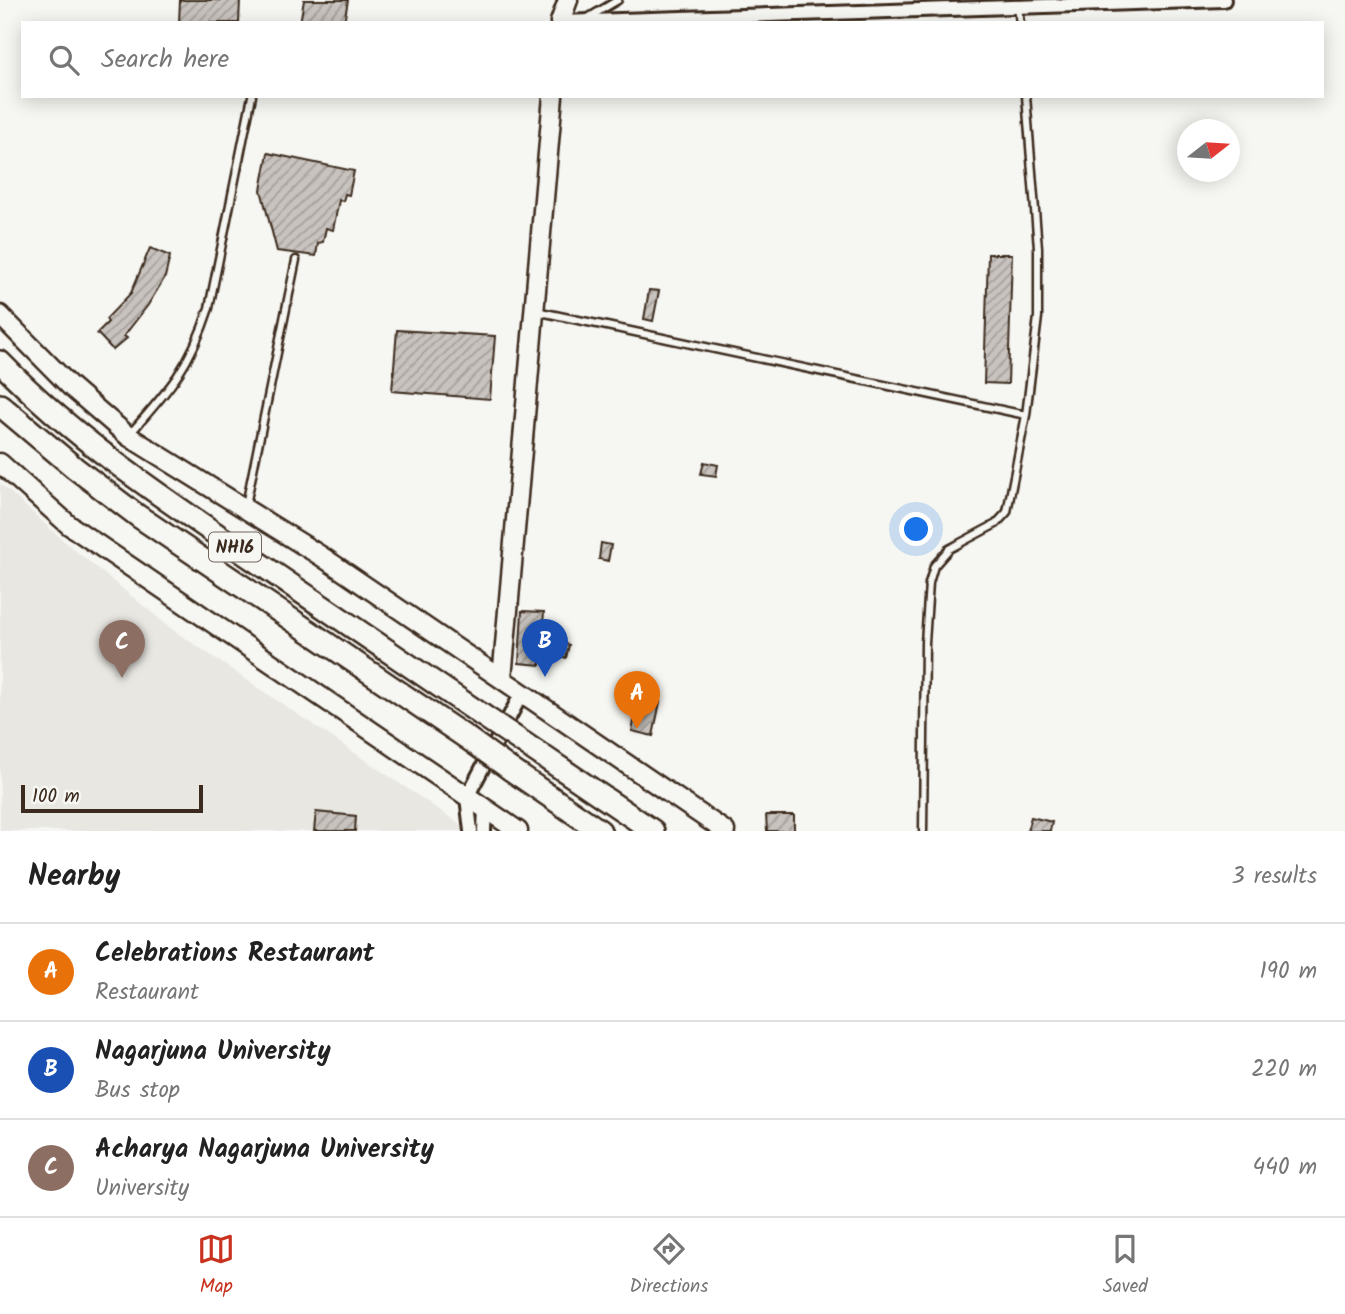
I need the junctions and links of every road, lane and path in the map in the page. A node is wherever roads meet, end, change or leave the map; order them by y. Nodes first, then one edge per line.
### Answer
1 (556, 0) edge
2 (568, 0) edge
3 (618, 0) edge
4 (1224, 0) edge
5 (1035, 3) edge
6 (1018, 7) junction
7 (560, 21) edge
8 (560, 21) edge
9 (582, 21) edge
10 (1020, 21) edge
11 (252, 98) edge
12 (553, 98) edge
13 (1026, 98) edge
14 (296, 260) dead end
15 (534, 311) junction
16 (0, 315) edge
17 (0, 362) edge
18 (0, 405) edge
19 (1026, 415) junction
20 (128, 436) junction
21 (0, 463) edge
22 (245, 509) junction
23 (502, 679) junction
24 (522, 693) junction
25 (467, 797) junction
26 (485, 808) junction
27 (471, 831) edge
28 (484, 831) edge
29 (518, 831) edge
30 (600, 831) edge
31 (653, 831) edge
32 (725, 831) edge
33 (923, 831) edge

1 - 7 main road
2 - 8 main road
3 - 9 lane
4 - 5 street
5 - 6 street
6 - 9 street
6 - 10 lane
11 - 20 lane
12 - 15 main road
13 - 19 lane
14 - 22 lane
15 - 19 lane
15 - 23 main road
16 - 20 main road
17 - 31 highway, NH16, bridge
18 - 30 highway, NH16, bridge
19 - 33 lane
20 - 22 main road
21 - 25 main road
22 - 23 main road
23 - 24 main road
24 - 25 street
24 - 32 main road
25 - 26 main road
25 - 27 street
26 - 28 street
26 - 29 main road

